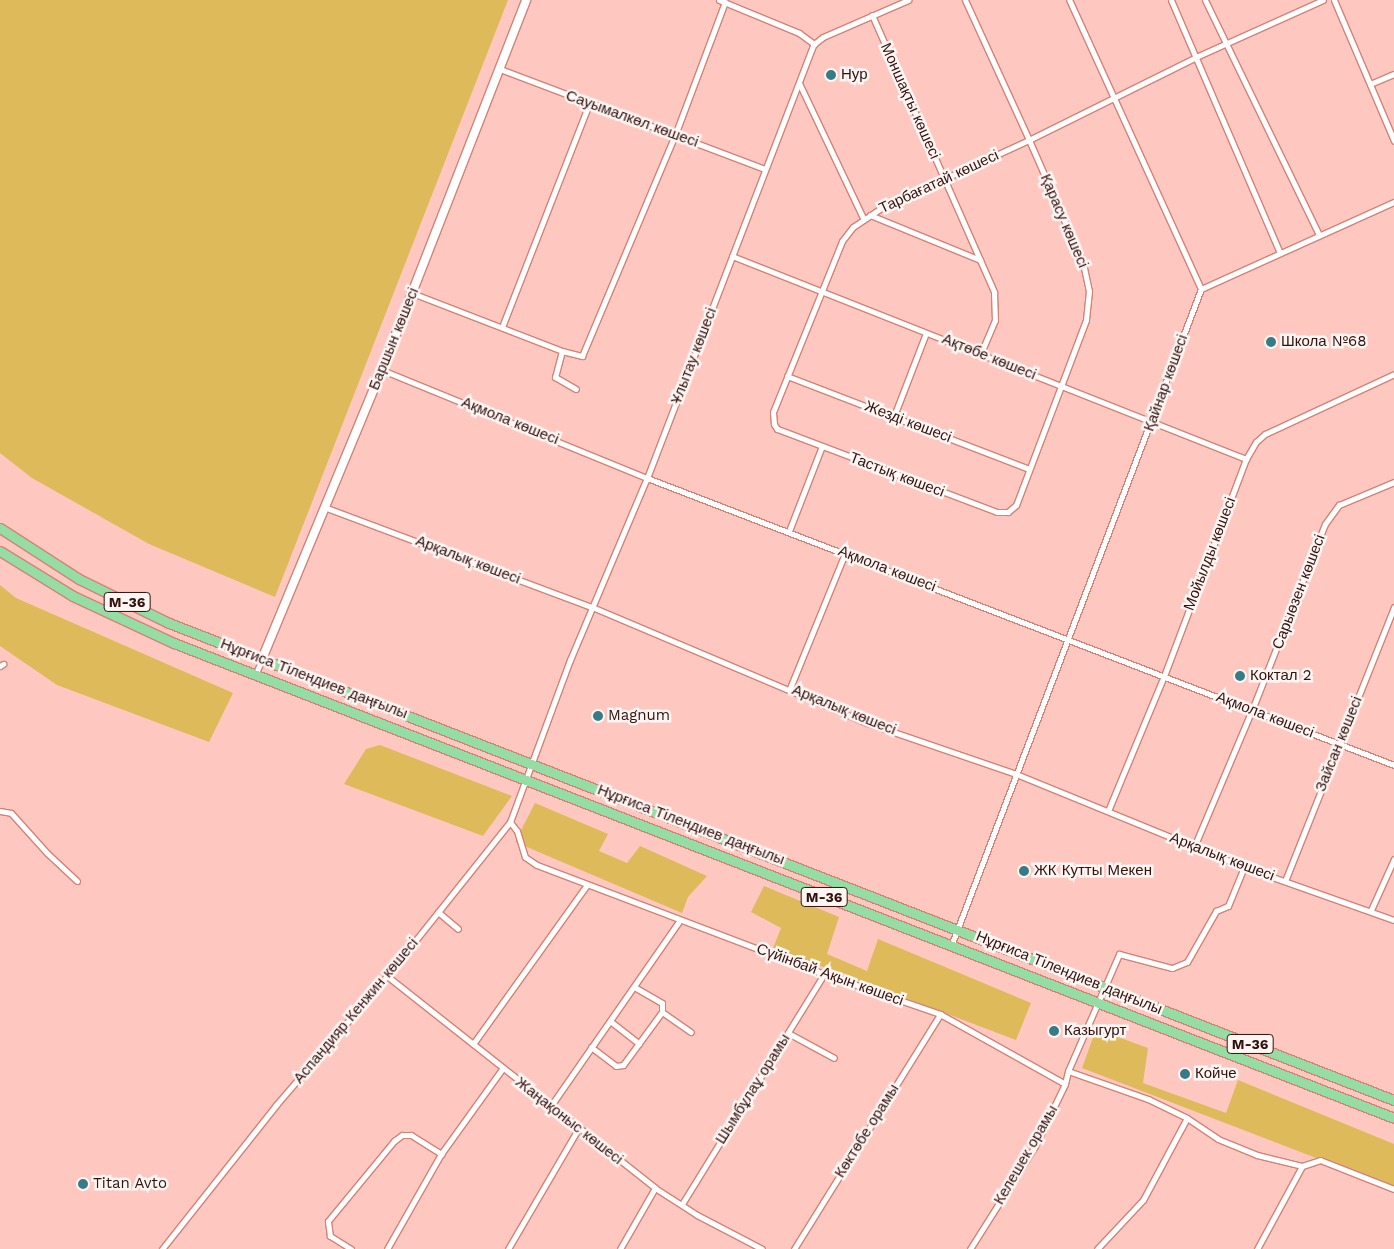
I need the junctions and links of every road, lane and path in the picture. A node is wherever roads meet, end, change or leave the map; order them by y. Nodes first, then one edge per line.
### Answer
1 (526, 0) edge
2 (719, 0) edge
3 (908, 0) edge
4 (965, 0) edge
5 (1069, 0) edge
6 (1171, 0) edge
7 (1205, 0) edge
8 (1323, 0) edge
9 (1334, 0) edge
10 (725, 2) junction
11 (872, 16) junction
12 (814, 44) junction
13 (1226, 44) junction
14 (1196, 57) junction
15 (500, 69) junction
16 (1394, 74) edge
17 (799, 83) junction
18 (1370, 84) junction
19 (1115, 98) junction
20 (590, 104) junction
21 (675, 135) junction
22 (1029, 140) junction
23 (1394, 141) edge
24 (765, 169) junction
25 (945, 179) junction
26 (1394, 202) edge
27 (870, 215) junction
28 (863, 218) junction
29 (1319, 235) junction
30 (1280, 253) junction
31 (732, 256) junction
32 (981, 260) junction
33 (1201, 289) junction
34 (821, 292) junction
35 (412, 293) junction
36 (502, 327) junction
37 (926, 333) junction
38 (562, 351) junction
39 (981, 353) junction
40 (382, 370) junction
41 (1394, 374) edge
42 (787, 376) junction
43 (1060, 386) junction
44 (576, 389) dead end
45 (894, 416) junction
46 (1153, 421) junction
47 (777, 429) joint
48 (822, 446) junction
49 (1246, 459) junction
50 (1029, 469) junction
51 (647, 478) junction
52 (1394, 482) edge
53 (1016, 505) joint
54 (324, 507) junction
55 (0, 528) edge
56 (789, 531) junction
57 (0, 551) edge
58 (845, 553) junction
59 (592, 607) junction
60 (1394, 607) edge
61 (1068, 638) junction
62 (262, 659) junction
63 (255, 675) junction
64 (1164, 676) junction
65 (790, 688) junction
66 (1252, 710) junction
67 (1338, 743) junction
68 (530, 762) junction
69 (1394, 765) edge
70 (1016, 774) junction
71 (524, 780) junction
72 (0, 811) edge
73 (1108, 812) junction
74 (510, 822) junction
75 (1194, 847) junction
76 (1394, 860) edge
77 (1244, 867) junction
78 (77, 881) dead end
79 (1285, 882) junction
80 (586, 886) junction
81 (1371, 910) junction
82 (438, 912) junction
83 (680, 920) junction
84 (1394, 920) edge
85 (957, 928) junction
86 (458, 929) dead end
87 (951, 946) junction
88 (824, 974) junction
89 (387, 976) junction
90 (634, 986) junction
91 (1105, 988) junction
92 (1099, 1004) junction
93 (662, 1012) junction
94 (940, 1014) junction
95 (610, 1021) junction
96 (692, 1032) dead end
97 (788, 1033) junction
98 (473, 1044) junction
99 (639, 1044) junction
100 (591, 1048) junction
101 (834, 1058) dead end
102 (502, 1069) junction
103 (1068, 1071) junction
104 (1065, 1084) junction
105 (1394, 1100) edge
106 (550, 1107) junction
107 (1187, 1118) junction
108 (1394, 1118) edge
109 (578, 1130) junction
110 (441, 1154) junction
111 (1302, 1166) junction
112 (655, 1188) junction
113 (1394, 1189) edge
114 (682, 1204) junction
115 (162, 1249) edge
116 (351, 1249) edge
117 (387, 1249) edge
118 (508, 1249) edge
119 (620, 1249) edge
120 (762, 1249) edge
121 (794, 1249) edge
122 (970, 1249) edge
123 (1097, 1249) edge
124 (1256, 1249) edge

1 - 15 street, Баршын көшесі
2 - 10 street
3 - 11 street
4 - 22 street, Қарасу көшесі
5 - 19 street
6 - 14 street
7 - 13 street
8 - 13 street, Тарбағатай көшесі
9 - 18 street
10 - 12 street
10 - 21 street
11 - 12 street
11 - 25 street, Моншақты көшесі
12 - 17 street, Ұлытау көшесі
13 - 14 street, Тарбағатай көшесі
13 - 29 street
14 - 19 street, Тарбағатай көшесі
14 - 30 street
15 - 20 street, Сауымалкөл көшесі
15 - 35 street, Баршын көшесі
16 - 18 street
17 - 24 street, Ұлытау көшесі
17 - 28 street
18 - 23 street
19 - 22 street, Тарбағатай көшесі
19 - 33 street
20 - 21 street, Сауымалкөл көшесі
20 - 36 street
21 - 24 street, Сауымалкөл көшесі
21 - 38 street
22 - 25 street, Тарбағатай көшесі
22 - 43 street, Қарасу көшесі
24 - 31 street, Ұлытау көшесі
25 - 27 street, Тарбағатай көшесі
25 - 32 street, Моншақты көшесі
26 - 29 street
27 - 28 street, Тарбағатай көшесі
27 - 32 street
28 - 34 street, Тарбағатай көшесі
29 - 30 street
30 - 33 street
31 - 34 street, Ақтөбе көшесі
31 - 51 street, Ұлытау көшесі
32 - 39 street, Моншақты көшесі
33 - 46 street, Қайнар көшесі
34 - 37 street, Ақтөбе көшесі
34 - 42 street, Тарбағатай көшесі
35 - 36 street
35 - 40 street, Баршын көшесі
36 - 38 street
37 - 39 street, Ақтөбе көшесі
37 - 45 street
38 - 44 street
39 - 43 street, Ақтөбе көшесі
40 - 51 street, Ақмола көшесі
40 - 54 street, Баршын көшесі
41 - 49 street, Мойылды көшесі
42 - 45 street, Жезді көшесі
42 - 47 street, Тарбағатай көшесі
43 - 46 street, Ақтөбе көшесі
43 - 50 street, Қарасу көшесі
45 - 50 street, Жезді көшесі
46 - 49 street, Ақтөбе көшесі
46 - 61 street, Қайнар көшесі
47 - 48 street, Тастық көшесі
48 - 53 street, Тастық көшесі
48 - 56 street
49 - 64 street, Мойылды көшесі
50 - 53 street, Қарасу көшесі
51 - 56 street, Ақмола көшесі
51 - 59 street, Ұлытау көшесі
52 - 66 street, Сарыөзен көшесі
54 - 59 street, Арқалық көшесі
54 - 62 street, Баршын көшесі
55 - 62 main road, Нұрғиса Тілендиев даңғылы / M-36
56 - 58 street, Ақмола көшесі
57 - 63 main road, Нұрғиса Тілендиев даңғылы / M-36
58 - 61 street, Ақмола көшесі
58 - 65 street
59 - 65 street, Арқалық көшесі
59 - 68 street, Ұлытау көшесі
60 - 67 street, Зайсан көшесі
61 - 64 street, Ақмола көшесі
61 - 70 street, Қайнар көшесі
62 - 63 street, Баршын көшесі
62 - 68 main road, Нұрғиса Тілендиев даңғылы / M-36
63 - 71 main road, Нұрғиса Тілендиев даңғылы / M-36
64 - 66 street, Ақмола көшесі
64 - 73 street, Мойылды көшесі
65 - 70 street, Арқалық көшесі
66 - 67 street, Ақмола көшесі
66 - 75 street, Сарыөзен көшесі
67 - 69 street, Ақмола көшесі
67 - 79 street, Зайсан көшесі
68 - 71 street, Аспандияр Кенжин көшесі
68 - 85 main road, Нұрғиса Тілендиев даңғылы / M-36
70 - 73 street, Арқалық көшесі
70 - 85 street, Қайнар көшесі
71 - 74 street, Аспандияр Кенжин көшесі
71 - 87 main road, Нұрғиса Тілендиев даңғылы / M-36
72 - 78 street
73 - 75 street, Арқалық көшесі
74 - 80 street, Сүйінбай Ақын көшесі
74 - 82 street, Аспандияр Кенжин көшесі
75 - 77 street, Арқалық көшесі
76 - 81 street
77 - 79 street, Арқалық көшесі
77 - 91 street
79 - 81 street, Арқалық көшесі
80 - 83 street, Сүйінбай Ақын көшесі
80 - 98 street
81 - 84 street, Арқалық көшесі
82 - 86 street
82 - 89 street, Аспандияр Кенжин көшесі
83 - 88 street, Сүйінбай Ақын көшесі
83 - 90 street
85 - 87 street, Қайнар көшесі
85 - 91 main road, Нұрғиса Тілендиев даңғылы / M-36
87 - 92 main road, Нұрғиса Тілендиев даңғылы / M-36
88 - 94 street, Сүйінбай Ақын көшесі
88 - 97 street, Шымбұлаұ орамы
89 - 98 street, Жаңақоныс көшесі
89 - 115 street, Аспандияр Кенжин көшесі
90 - 93 street
90 - 95 street
91 - 92 street
91 - 105 main road, Нұрғиса Тілендиев даңғылы / M-36
92 - 103 street, Келешек орамы
92 - 108 main road, Нұрғиса Тілендиев даңғылы / M-36
93 - 96 street
93 - 99 street
94 - 104 street, Сүйінбай Ақын көшесі
94 - 121 street, Көктөбе орамы
95 - 99 street
95 - 100 street
97 - 101 street
97 - 114 street, Шымбұлаұ орамы
98 - 102 street, Жаңақоныс көшесі
99 - 100 street
100 - 106 street
102 - 106 street, Жаңақоныс көшесі
102 - 110 street
103 - 104 street, Келешек орамы
103 - 107 street
104 - 122 street, Келешек орамы
106 - 109 street, Жаңақоныс көшесі
107 - 111 street
107 - 123 street
109 - 112 street, Жаңақоныс көшесі
109 - 118 street
110 - 116 street
110 - 117 street
111 - 113 street
111 - 124 street
112 - 114 street, Жаңақоныс көшесі
112 - 119 street
114 - 120 street, Жаңақоныс көшесі

